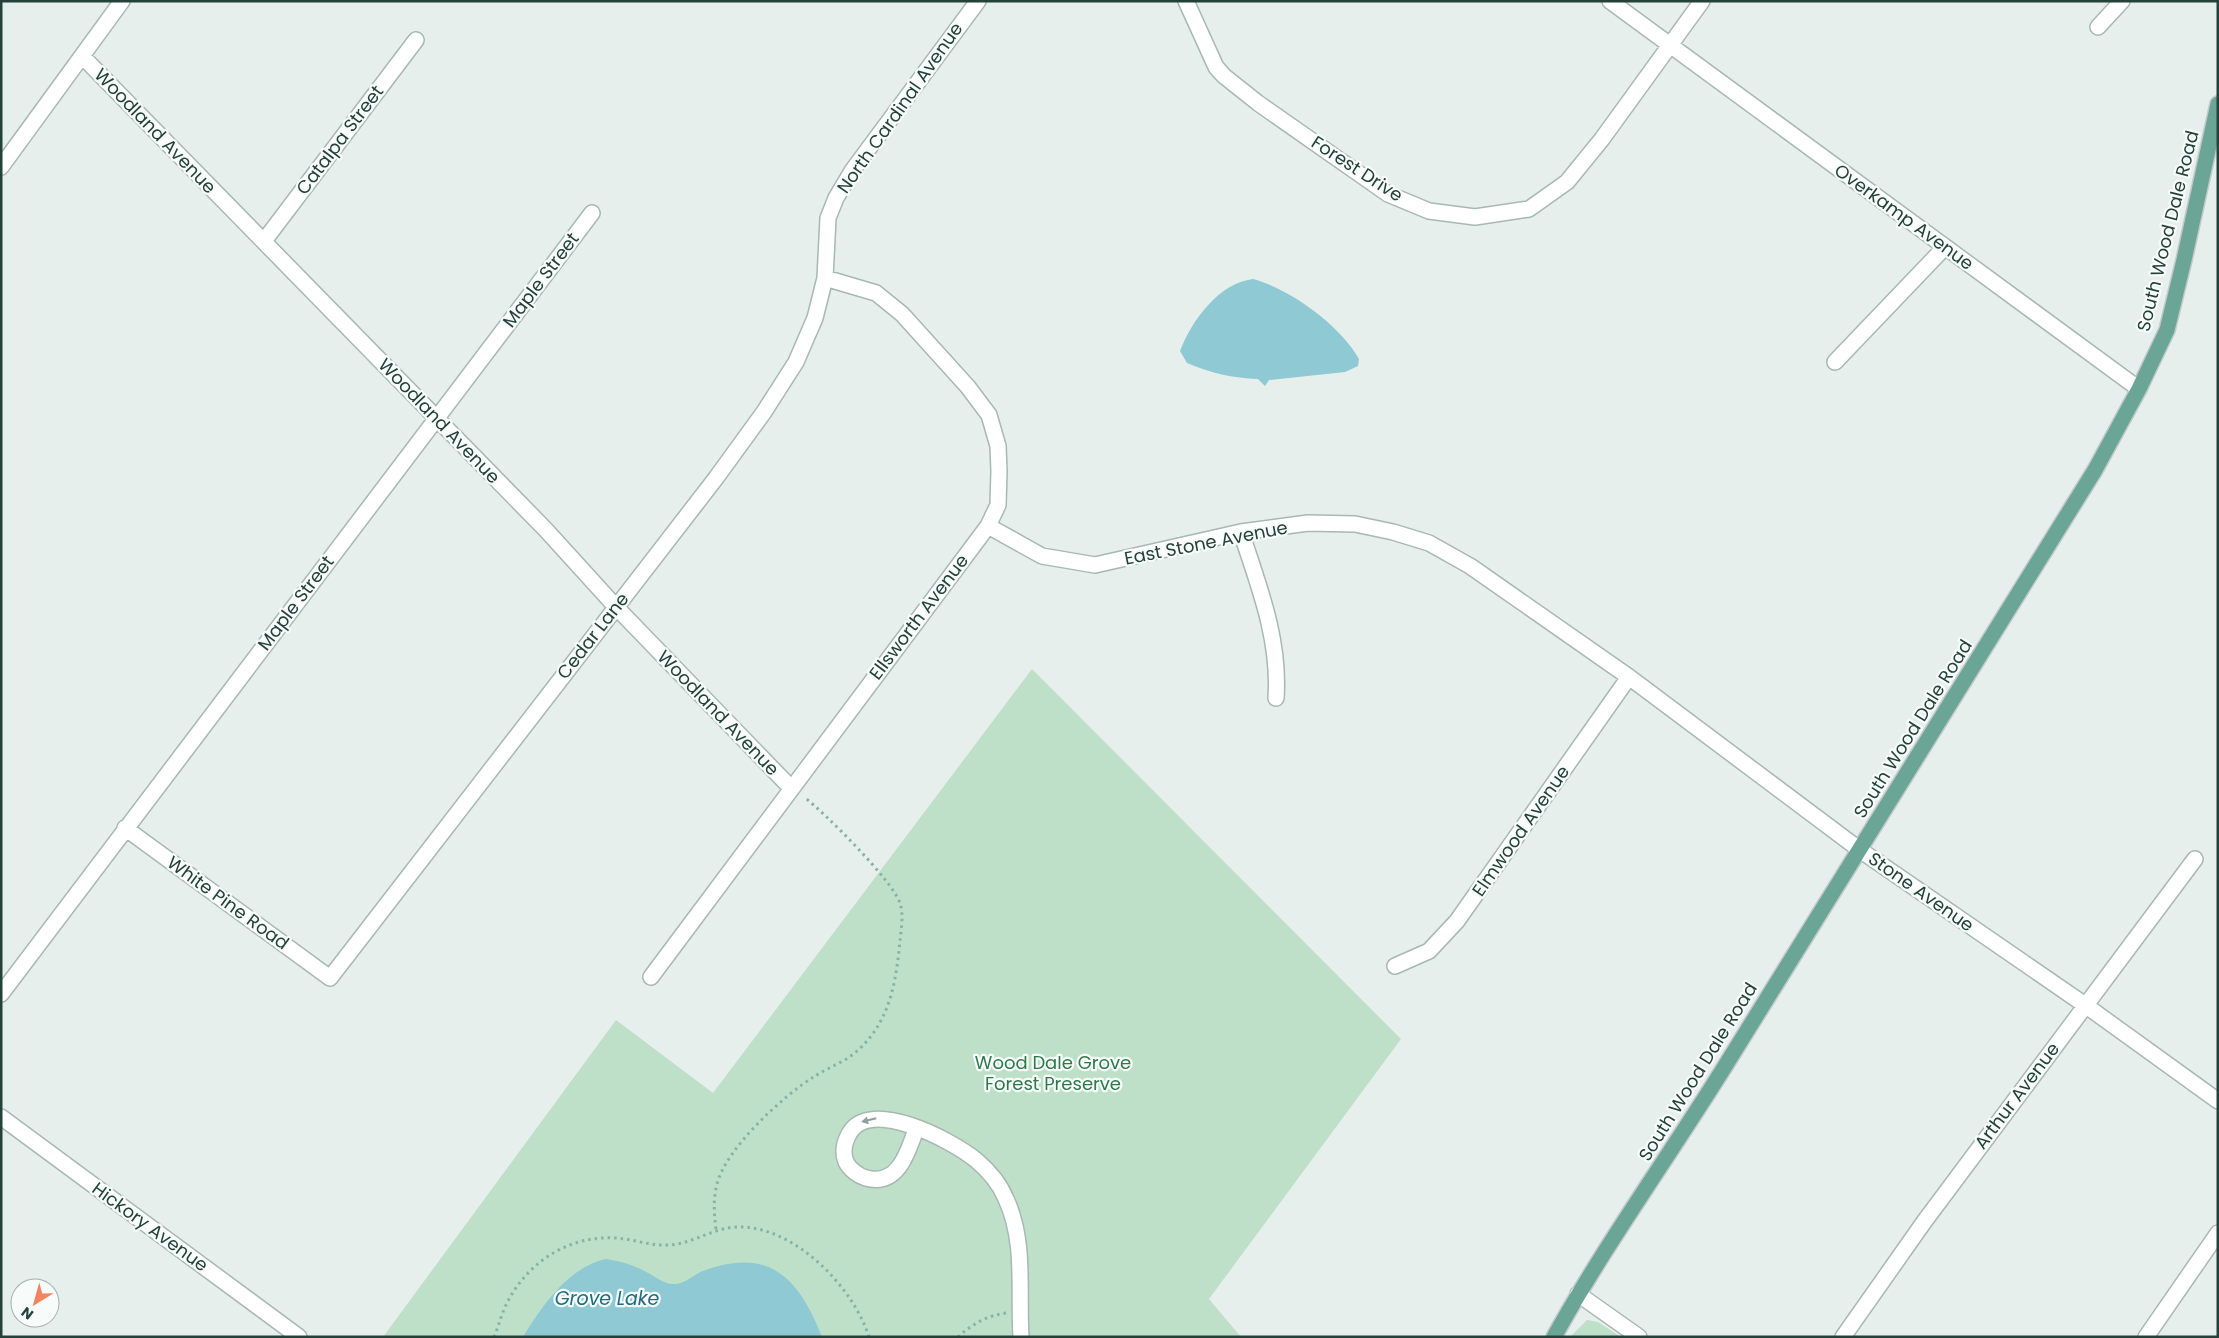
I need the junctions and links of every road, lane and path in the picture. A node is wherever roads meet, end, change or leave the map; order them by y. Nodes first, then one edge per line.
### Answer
1 (122, 1) edge
2 (978, 1) edge
3 (1186, 1) edge
4 (1610, 1) edge
5 (1702, 1) edge
6 (2122, 1) edge
7 (2098, 27) dead end
8 (416, 40) dead end
9 (1671, 44) junction
10 (83, 57) junction
11 (2218, 104) edge
12 (1, 167) edge
13 (592, 213) dead end
14 (264, 241) junction
15 (1945, 247) junction
16 (825, 278) junction
17 (1834, 362) dead end
18 (2139, 389) junction
19 (436, 418) junction
20 (988, 526) junction
21 (1241, 532) junction
22 (616, 607) junction
23 (1629, 677) junction
24 (1276, 698) dead end
25 (790, 788) junction
26 (125, 828) junction
27 (1860, 850) junction
28 (2195, 860) dead end
29 (1394, 966) dead end
30 (650, 977) dead end
31 (330, 978) joint
32 (1, 994) edge
33 (2085, 1005) junction
34 (2218, 1101) edge
35 (1, 1117) edge
36 (916, 1129) junction
37 (716, 1229) junction
38 (2218, 1233) edge
39 (1578, 1294) junction
40 (1020, 1314) junction
41 (299, 1337) edge
42 (494, 1337) edge
43 (869, 1337) edge
44 (958, 1337) edge
45 (1021, 1337) edge
46 (1554, 1337) edge
47 (1639, 1337) edge
48 (1843, 1337) edge
49 (2146, 1337) edge

1 - 10 street
2 - 16 street, North Cardinal Avenue
3 - 9 street, Forest Drive
4 - 9 street, Overkamp Avenue
5 - 9 street, Forest Drive
6 - 7 street
8 - 14 street, Catalpa Street
9 - 15 street, Overkamp Avenue
10 - 12 street
10 - 14 street, Woodland Avenue
11 - 18 main road, South Wood Dale Road
13 - 19 street, Maple Street
14 - 19 street, Woodland Avenue
15 - 17 street
15 - 18 street, Overkamp Avenue
16 - 20 street, Ellsworth Avenue
16 - 22 street, Cedar Lane
18 - 27 main road, South Wood Dale Road
19 - 22 street, Woodland Avenue
19 - 26 street, Maple Street
20 - 21 street, East Stone Avenue
20 - 25 street, Ellsworth Avenue
21 - 23 street, East Stone Avenue
21 - 24 street
22 - 25 street, Woodland Avenue
22 - 31 street, Cedar Lane
23 - 27 street, Stone Avenue
23 - 29 street, Elmwood Avenue
25 - 30 street, Ellsworth Avenue
25 - 37 path
26 - 31 street, White Pine Road
26 - 32 street, Maple Street
27 - 33 street, Stone Avenue
27 - 39 main road, South Wood Dale Road
28 - 33 street, Arthur Avenue
33 - 34 street, Stone Avenue
33 - 48 street, Arthur Avenue
35 - 41 street, Hickory Avenue
36 -> 36 street
36 - 40 street
37 - 42 path
37 - 43 path
38 - 49 street
39 - 46 main road, South Wood Dale Road
39 - 47 street
40 - 44 path
40 - 45 street

